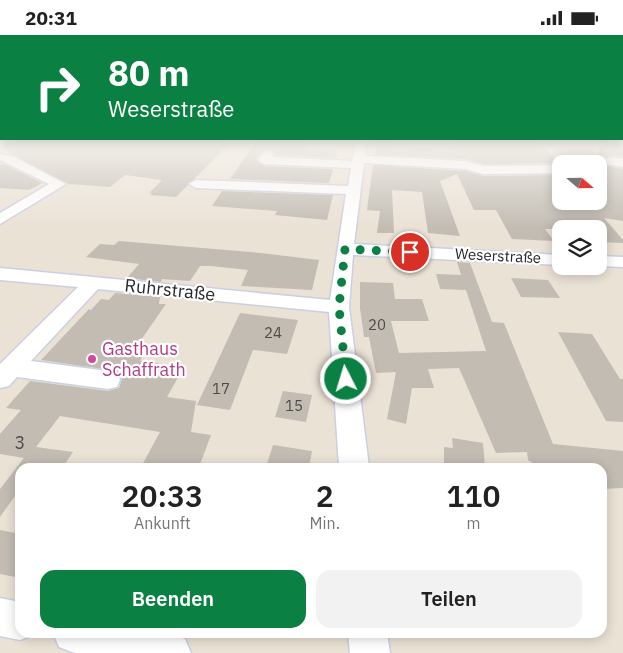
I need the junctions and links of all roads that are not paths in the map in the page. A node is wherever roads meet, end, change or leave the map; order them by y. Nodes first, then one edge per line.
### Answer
1 (32, 171) edge
2 (356, 171) edge
3 (196, 184) dead end
4 (353, 190) junction
5 (0, 219) edge
6 (345, 249) junction
7 (552, 260) edge
8 (607, 261) edge
9 (623, 262) edge
10 (0, 274) edge
11 (93, 283) junction
12 (339, 307) junction
13 (6, 373) edge
14 (108, 380) dead end
15 (354, 463) edge
16 (0, 617) edge
17 (15, 620) edge
18 (98, 638) edge
19 (368, 638) edge
20 (171, 653) edge
21 (370, 653) edge

1 - 5 street
2 - 4 street
3 - 4 street
4 - 6 street
6 - 7 street, Weserstraße
6 - 12 street
8 - 9 street
10 - 11 street, Ruhrstraße
11 - 12 street, Ruhrstraße
11 - 13 street
12 - 15 street
13 - 14 street
16 - 17 street
18 - 20 street
19 - 21 street

